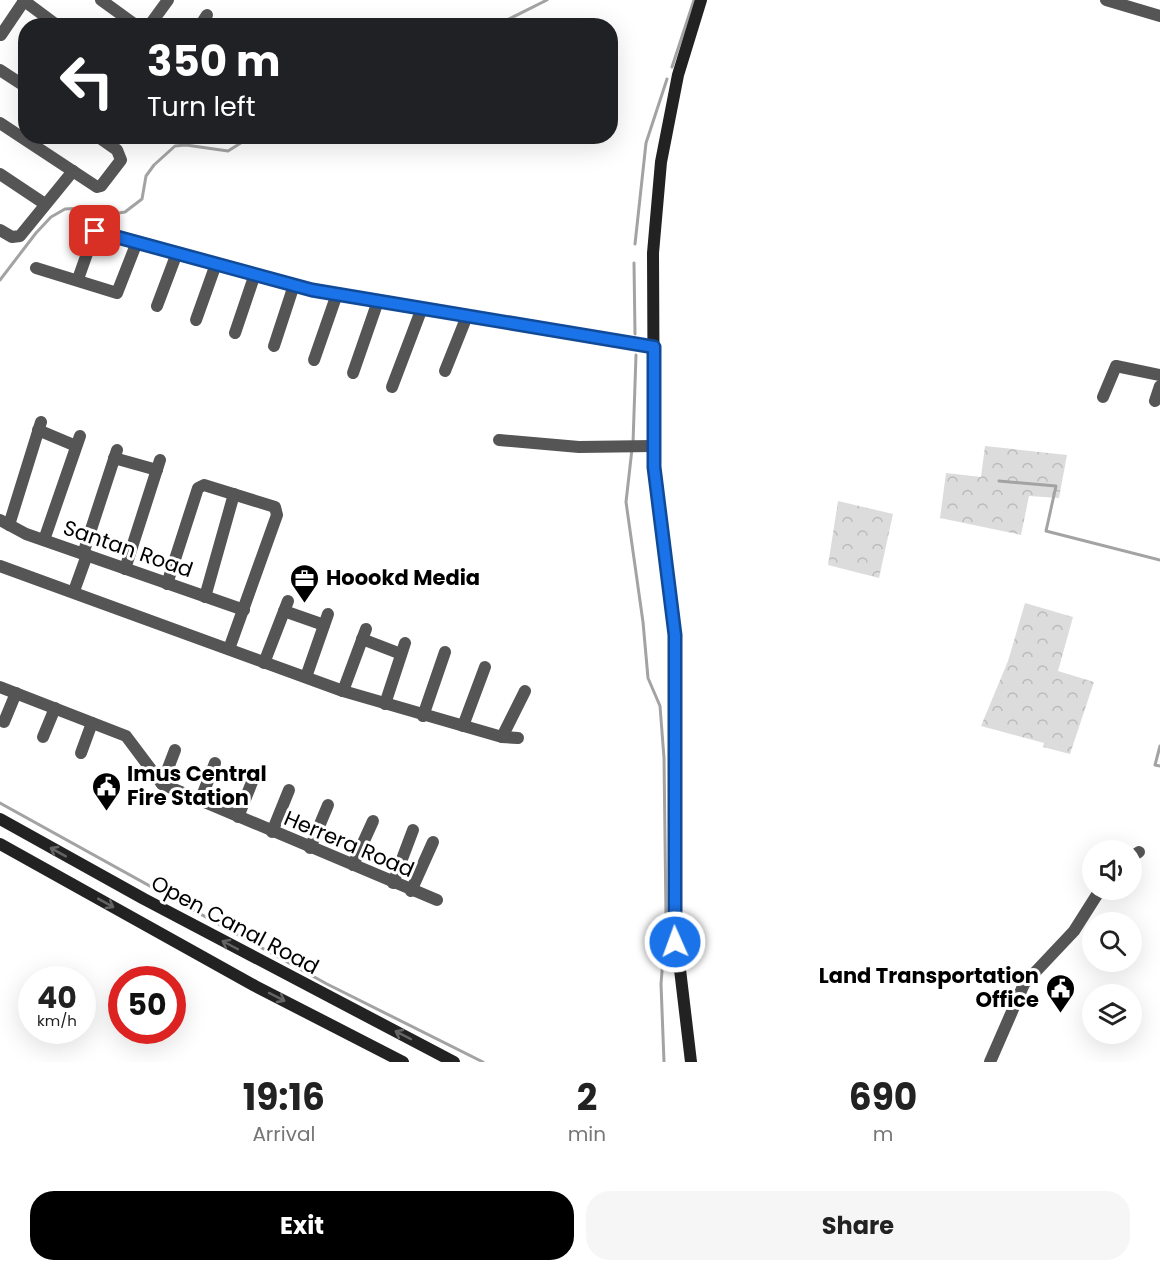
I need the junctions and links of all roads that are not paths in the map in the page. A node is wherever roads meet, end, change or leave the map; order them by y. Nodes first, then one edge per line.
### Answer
1 (101, 0) edge
2 (168, 0) edge
3 (701, 0) edge
4 (1106, 0) edge
5 (24, 1) edge
6 (116, 4) edge
7 (1160, 16) edge
8 (47, 18) edge
9 (129, 18) edge
10 (155, 18) edge
11 (1, 35) edge
12 (0, 70) edge
13 (18, 82) edge
14 (0, 123) edge
15 (18, 135) edge
16 (32, 144) edge
17 (109, 144) edge
18 (73, 171) junction
19 (0, 174) edge
20 (45, 204) junction
21 (0, 230) edge
22 (137, 242) junction
23 (177, 253) junction
24 (216, 264) junction
25 (36, 268) dead end
26 (255, 274) junction
27 (78, 279) junction
28 (294, 285) junction
29 (337, 294) junction
30 (378, 301) junction
31 (157, 306) dead end
32 (422, 308) junction
33 (467, 315) junction
34 (196, 320) dead end
35 (235, 333) dead end
36 (274, 346) dead end
37 (654, 347) junction
38 (314, 360) dead end
39 (444, 371) dead end
40 (353, 374) dead end
41 (1160, 375) edge
42 (1160, 386) edge
43 (392, 387) dead end
44 (1103, 397) dead end
45 (1155, 401) dead end
46 (499, 440) dead end
47 (654, 446) junction
48 (234, 494) junction
49 (5, 522) edge
50 (44, 540) junction
51 (85, 555) junction
52 (0, 566) edge
53 (125, 569) junction
54 (167, 584) junction
55 (74, 591) junction
56 (205, 597) junction
57 (244, 610) junction
58 (229, 649) junction
59 (445, 652) dead end
60 (264, 663) junction
61 (485, 667) dead end
62 (306, 677) junction
63 (0, 687) edge
64 (343, 691) junction
65 (525, 691) dead end
66 (16, 693) junction
67 (386, 705) junction
68 (55, 708) junction
69 (423, 716) junction
70 (4, 722) dead end
71 (92, 723) junction
72 (463, 726) junction
73 (43, 737) dead end
74 (502, 737) junction
75 (518, 738) dead end
76 (175, 750) dead end
77 (81, 753) dead end
78 (215, 763) dead end
79 (254, 777) dead end
80 (162, 784) junction
81 (289, 790) dead end
82 (200, 801) junction
83 (328, 805) dead end
84 (238, 817) junction
85 (0, 819) edge
86 (373, 821) dead end
87 (412, 830) dead end
88 (272, 832) junction
89 (433, 842) dead end
90 (0, 844) edge
91 (310, 848) junction
92 (353, 865) junction
93 (393, 883) junction
94 (411, 891) junction
95 (437, 900) dead end
96 (1094, 900) edge
97 (403, 1062) edge
98 (454, 1062) edge
99 (692, 1062) edge
100 (990, 1062) edge

1 - 6 street
2 - 10 street
3 - 37 main road
4 - 7 street
5 - 8 street
5 - 11 street
6 - 9 street
12 - 13 street
14 - 15 street
16 - 18 street
17 - 18 street
18 - 20 street
19 - 20 street
20 - 21 street
22 - 23 street
22 - 27 street
22 - 27 street
23 - 24 street
23 - 31 street
24 - 26 street
24 - 34 street
25 - 27 street
26 - 28 street
26 - 35 street
28 - 29 street
28 - 36 street
29 - 30 street
29 - 38 street
30 - 32 street
30 - 40 street
32 - 33 street
32 - 43 street
33 - 37 street
33 - 39 street
37 - 47 main road
41 - 44 street
42 - 45 street
46 - 47 street
47 - 99 main road
48 - 54 street
48 - 56 street
48 - 57 street
49 - 50 street, Santan Road
49 - 50 street
50 - 51 street, Santan Road
51 - 53 street, Santan Road
51 - 53 street
51 - 55 street
52 - 55 street
53 - 54 street, Santan Road
54 - 56 street, Santan Road
55 - 58 street
56 - 57 street, Santan Road
57 - 58 street
58 - 60 street
59 - 69 street
60 - 62 street
60 - 62 street
61 - 72 street
62 - 64 street
63 - 66 street, Herrera Road
64 - 67 street
64 - 67 street
65 - 74 street
66 - 68 street, Herrera Road
66 - 70 street
67 - 69 street
68 - 71 street, Herrera Road
68 - 73 street
69 - 72 street
71 - 77 street
71 - 80 street, Herrera Road
72 - 74 street
74 - 75 street
76 - 80 street
78 - 82 street
79 - 84 street
80 - 82 street, Herrera Road
81 - 88 street
82 - 84 street, Herrera Road
83 - 91 street
84 - 88 street, Herrera Road
98 -> 85 main road, Open Canal Road
86 - 92 street
87 - 93 street
88 - 91 street, Herrera Road
89 - 94 street
90 -> 97 main road, Open Canal Road
91 - 92 street, Herrera Road
92 - 93 street, Herrera Road
93 - 94 street, Herrera Road
94 - 95 street, Herrera Road
96 - 100 street

